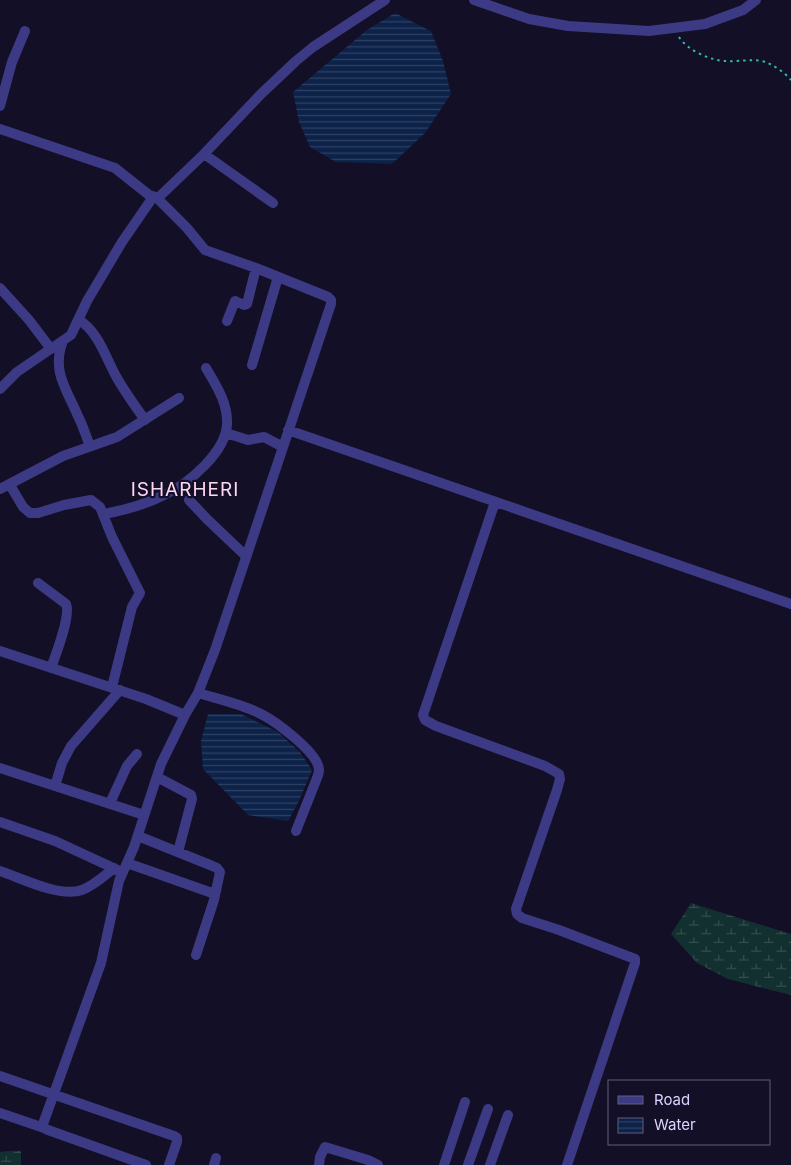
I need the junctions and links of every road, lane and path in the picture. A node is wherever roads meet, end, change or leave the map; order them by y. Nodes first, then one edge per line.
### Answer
1 (384, 0) edge
2 (474, 0) edge
3 (756, 0) edge
4 (674, 28) junction
5 (25, 31) dead end
6 (791, 80) edge
7 (0, 106) edge
8 (0, 129) edge
9 (204, 154) junction
10 (155, 197) junction
11 (273, 203) dead end
12 (256, 268) junction
13 (278, 277) junction
14 (0, 288) edge
15 (79, 320) junction
16 (227, 321) dead end
17 (63, 341) junction
18 (50, 349) junction
19 (252, 365) dead end
20 (206, 368) dead end
21 (0, 389) edge
22 (179, 398) dead end
23 (145, 420) junction
24 (288, 430) junction
25 (226, 433) junction
26 (90, 446) junction
27 (283, 447) junction
28 (10, 485) junction
29 (0, 490) edge
30 (189, 500) dead end
31 (495, 502) junction
32 (104, 514) junction
33 (246, 556) junction
34 (38, 583) dead end
35 (791, 604) edge
36 (0, 651) edge
37 (51, 668) junction
38 (116, 689) junction
39 (198, 693) junction
40 (185, 715) junction
41 (137, 754) dead end
42 (0, 768) edge
43 (157, 777) junction
44 (54, 786) junction
45 (110, 804) junction
46 (144, 816) junction
47 (0, 822) edge
48 (296, 831) dead end
49 (138, 836) junction
50 (178, 852) junction
51 (121, 868) junction
52 (0, 871) edge
53 (215, 894) junction
54 (196, 955) dead end
55 (0, 1076) edge
56 (54, 1095) junction
57 (465, 1102) dead end
58 (488, 1109) dead end
59 (0, 1113) edge
60 (508, 1115) dead end
61 (44, 1128) junction
62 (146, 1165) edge
63 (169, 1165) edge
64 (318, 1165) edge
65 (378, 1165) edge
66 (444, 1165) edge
67 (468, 1165) edge
68 (490, 1165) edge
69 (567, 1165) edge

1 - 9 street
2 - 4 street
3 - 4 street
4 - 6 path
5 - 7 street
8 - 10 street
9 - 10 street
9 - 11 street
10 - 12 street
10 - 15 street
12 - 13 street
12 - 16 street
13 - 19 street
13 - 24 street
14 - 18 street
15 - 17 street
15 - 23 street
17 - 18 street
17 - 26 street
18 - 21 street
20 - 25 street
22 - 23 street
23 - 26 street
24 - 27 street
24 - 31 street
25 - 27 street
25 - 32 street
26 - 28 street
27 - 33 street
28 - 29 street
28 - 32 street
30 - 33 street
31 - 35 street
31 - 69 street
32 - 38 street
33 - 39 street
34 - 37 street
36 - 37 street
37 - 38 street
38 - 40 street
38 - 44 street
39 - 40 street
39 - 48 street
40 - 43 street
41 - 45 street
42 - 44 street
43 - 46 street
43 - 50 street
44 - 45 street
45 - 46 street
46 - 49 street
47 - 51 street
49 - 50 street
49 - 51 street
50 - 53 street
51 - 52 street
51 - 53 street
51 - 56 street
53 - 54 street
55 - 56 street
56 - 61 street
56 - 63 street
57 - 66 street
58 - 67 street
59 - 61 street
60 - 68 street
61 - 62 street
64 - 65 street

